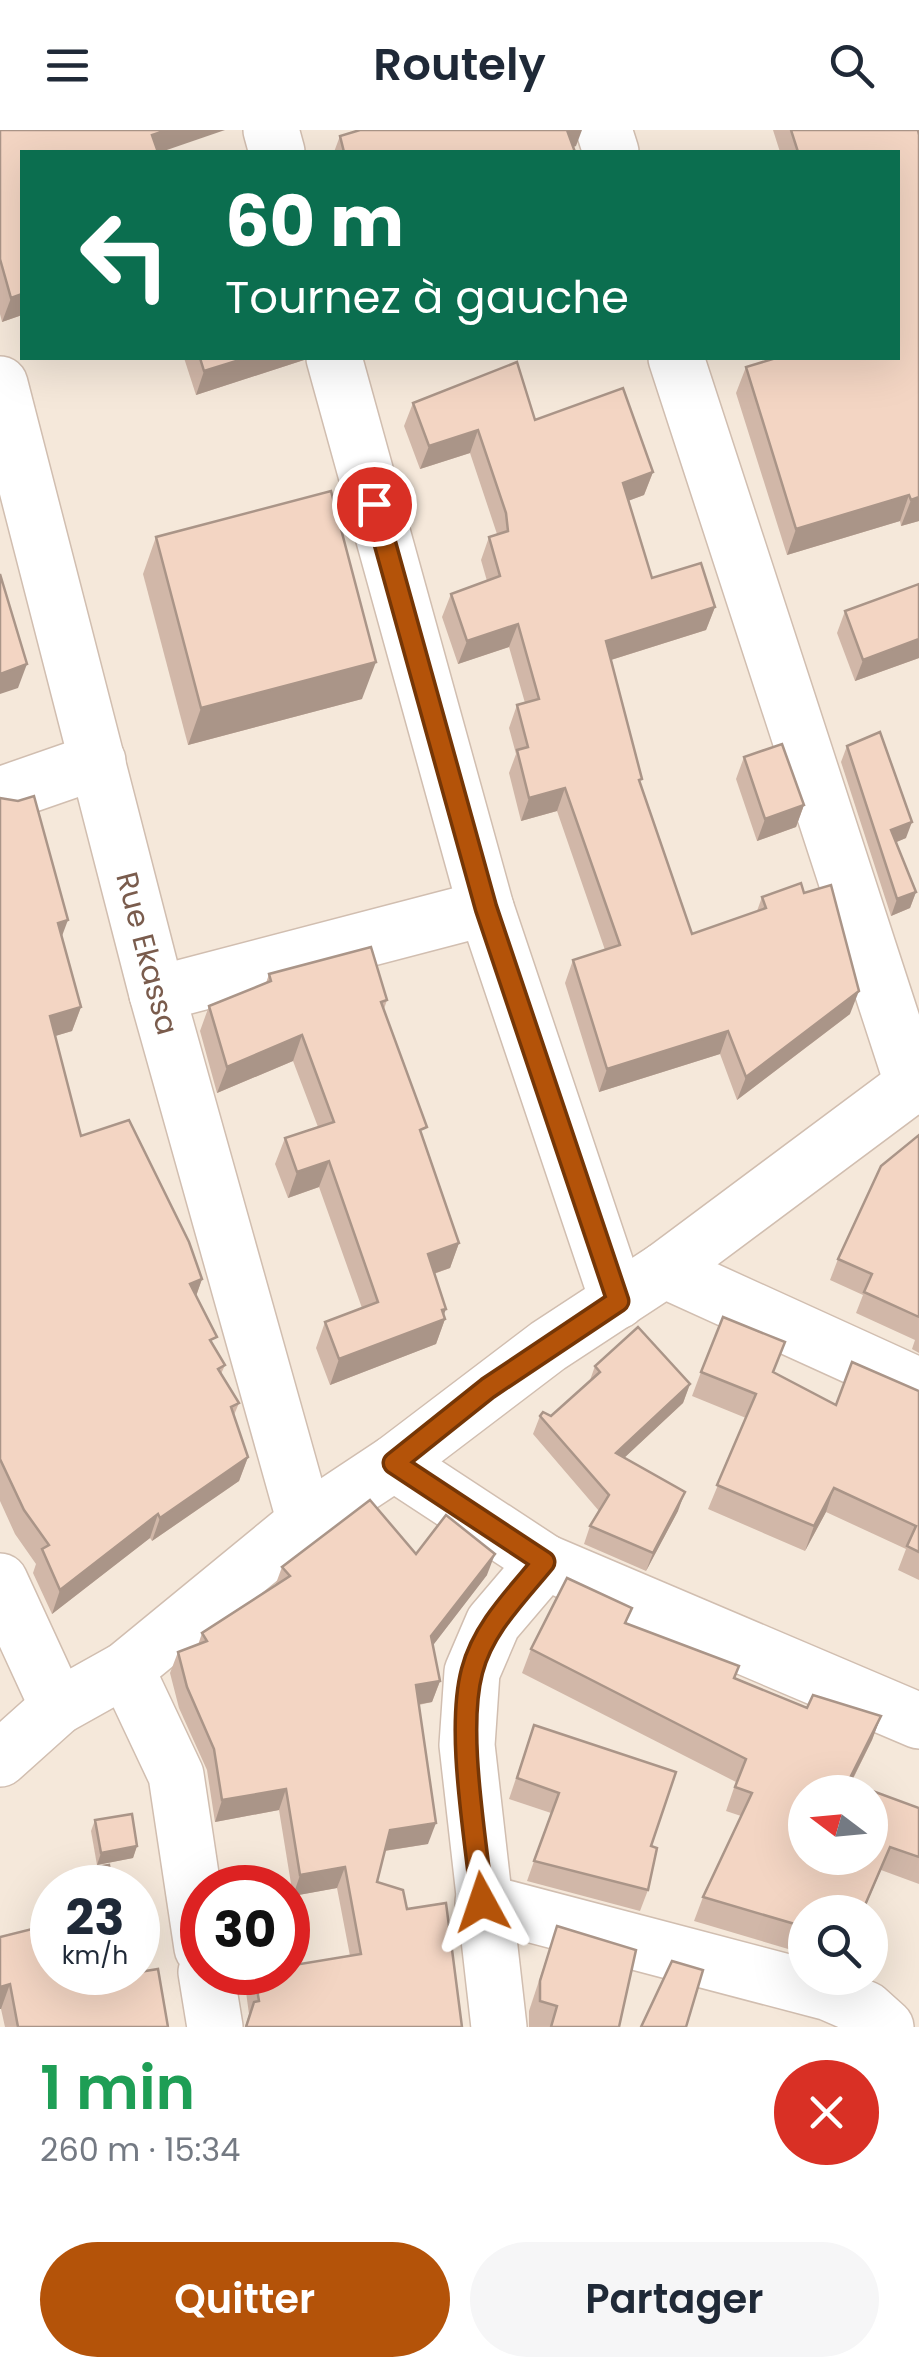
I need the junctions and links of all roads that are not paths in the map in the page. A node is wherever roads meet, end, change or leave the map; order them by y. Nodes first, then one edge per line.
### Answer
1 (335, 360) edge
2 (677, 360) edge
3 (0, 384) edge
4 (98, 761) junction
5 (0, 795) edge
6 (486, 908) junction
7 (157, 994) junction
8 (917, 1084) edge
9 (664, 1270) junction
10 (618, 1301) junction
11 (919, 1386) edge
12 (394, 1463) junction
13 (305, 1522) junction
14 (544, 1562) junction
15 (0, 1581) edge
16 (126, 1669) junction
17 (58, 1707) junction
18 (919, 1720) edge
19 (0, 1759) edge
20 (190, 1865) edge
21 (482, 1902) junction
22 (209, 1995) edge
23 (214, 2027) edge
24 (499, 2027) edge
25 (886, 2027) edge

1 - 6 street
2 - 8 street
3 - 4 street, Rue Ekassa
4 - 5 street
4 - 7 street, Rue Ekassa
6 - 7 street
6 - 10 street
7 - 13 street, Rue Ekassa
8 - 9 street
9 - 10 street
9 - 11 street
10 - 12 street
12 - 13 street
12 - 14 street
13 - 16 street
14 - 18 street
14 - 21 street
15 - 17 street
16 - 17 street
16 - 20 street
17 - 19 street
21 - 24 street
21 - 25 street
22 - 23 street

